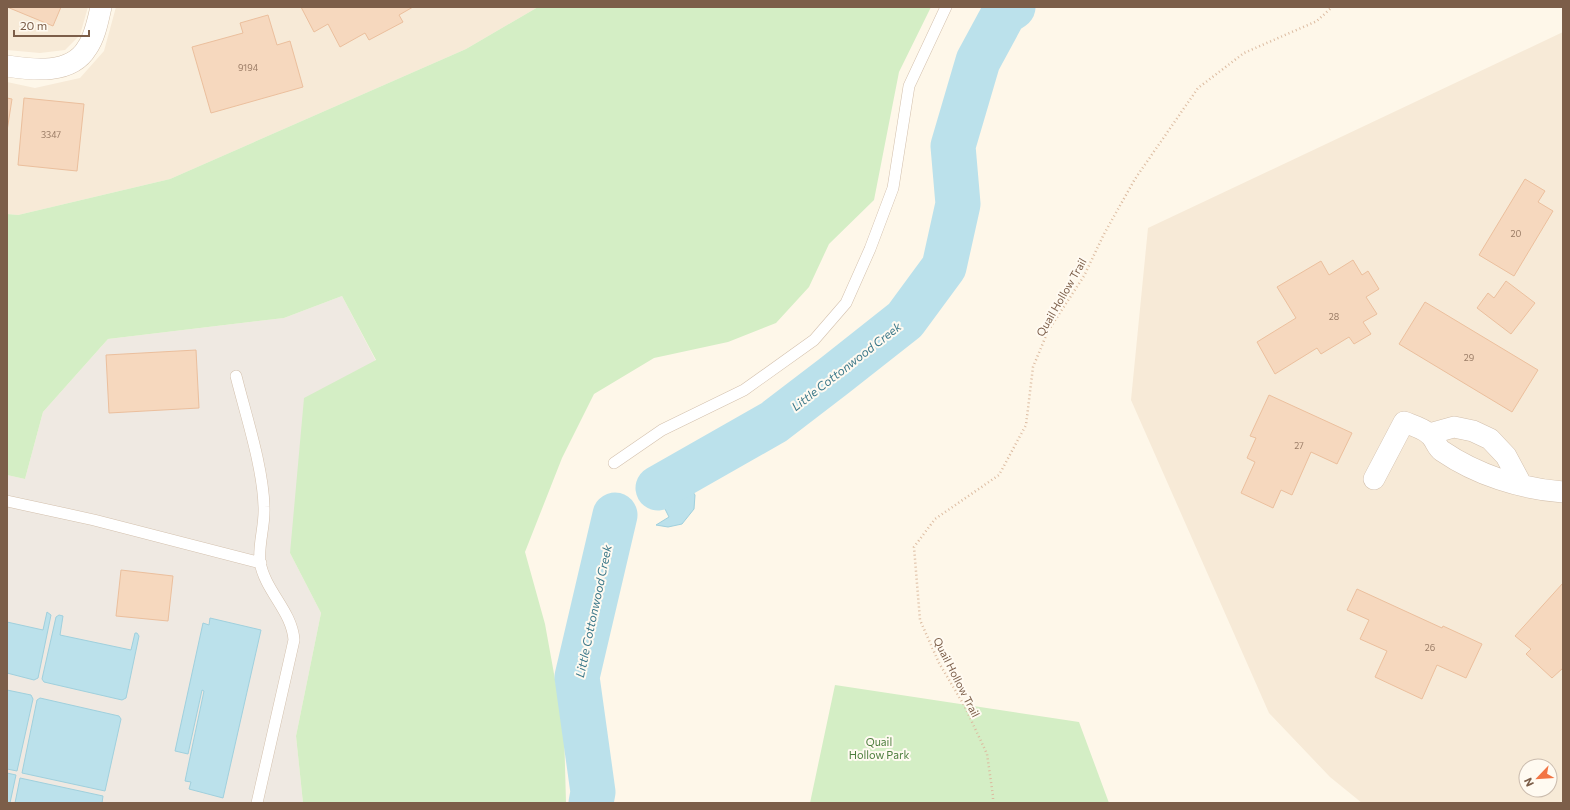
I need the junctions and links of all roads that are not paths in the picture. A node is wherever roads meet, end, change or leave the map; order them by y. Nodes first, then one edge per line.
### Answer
1 (101, 7) edge
2 (946, 7) edge
3 (7, 66) edge
4 (236, 376) dead end
5 (1429, 434) junction
6 (614, 463) dead end
7 (1374, 479) dead end
8 (1521, 484) junction
9 (1563, 492) edge
10 (7, 501) edge
11 (260, 563) junction
12 (257, 803) edge

1 - 3 street
2 - 6 lane
4 - 11 lane
5 - 7 street
5 - 8 street
5 - 8 street
8 - 9 street
10 - 11 lane
11 - 12 lane

